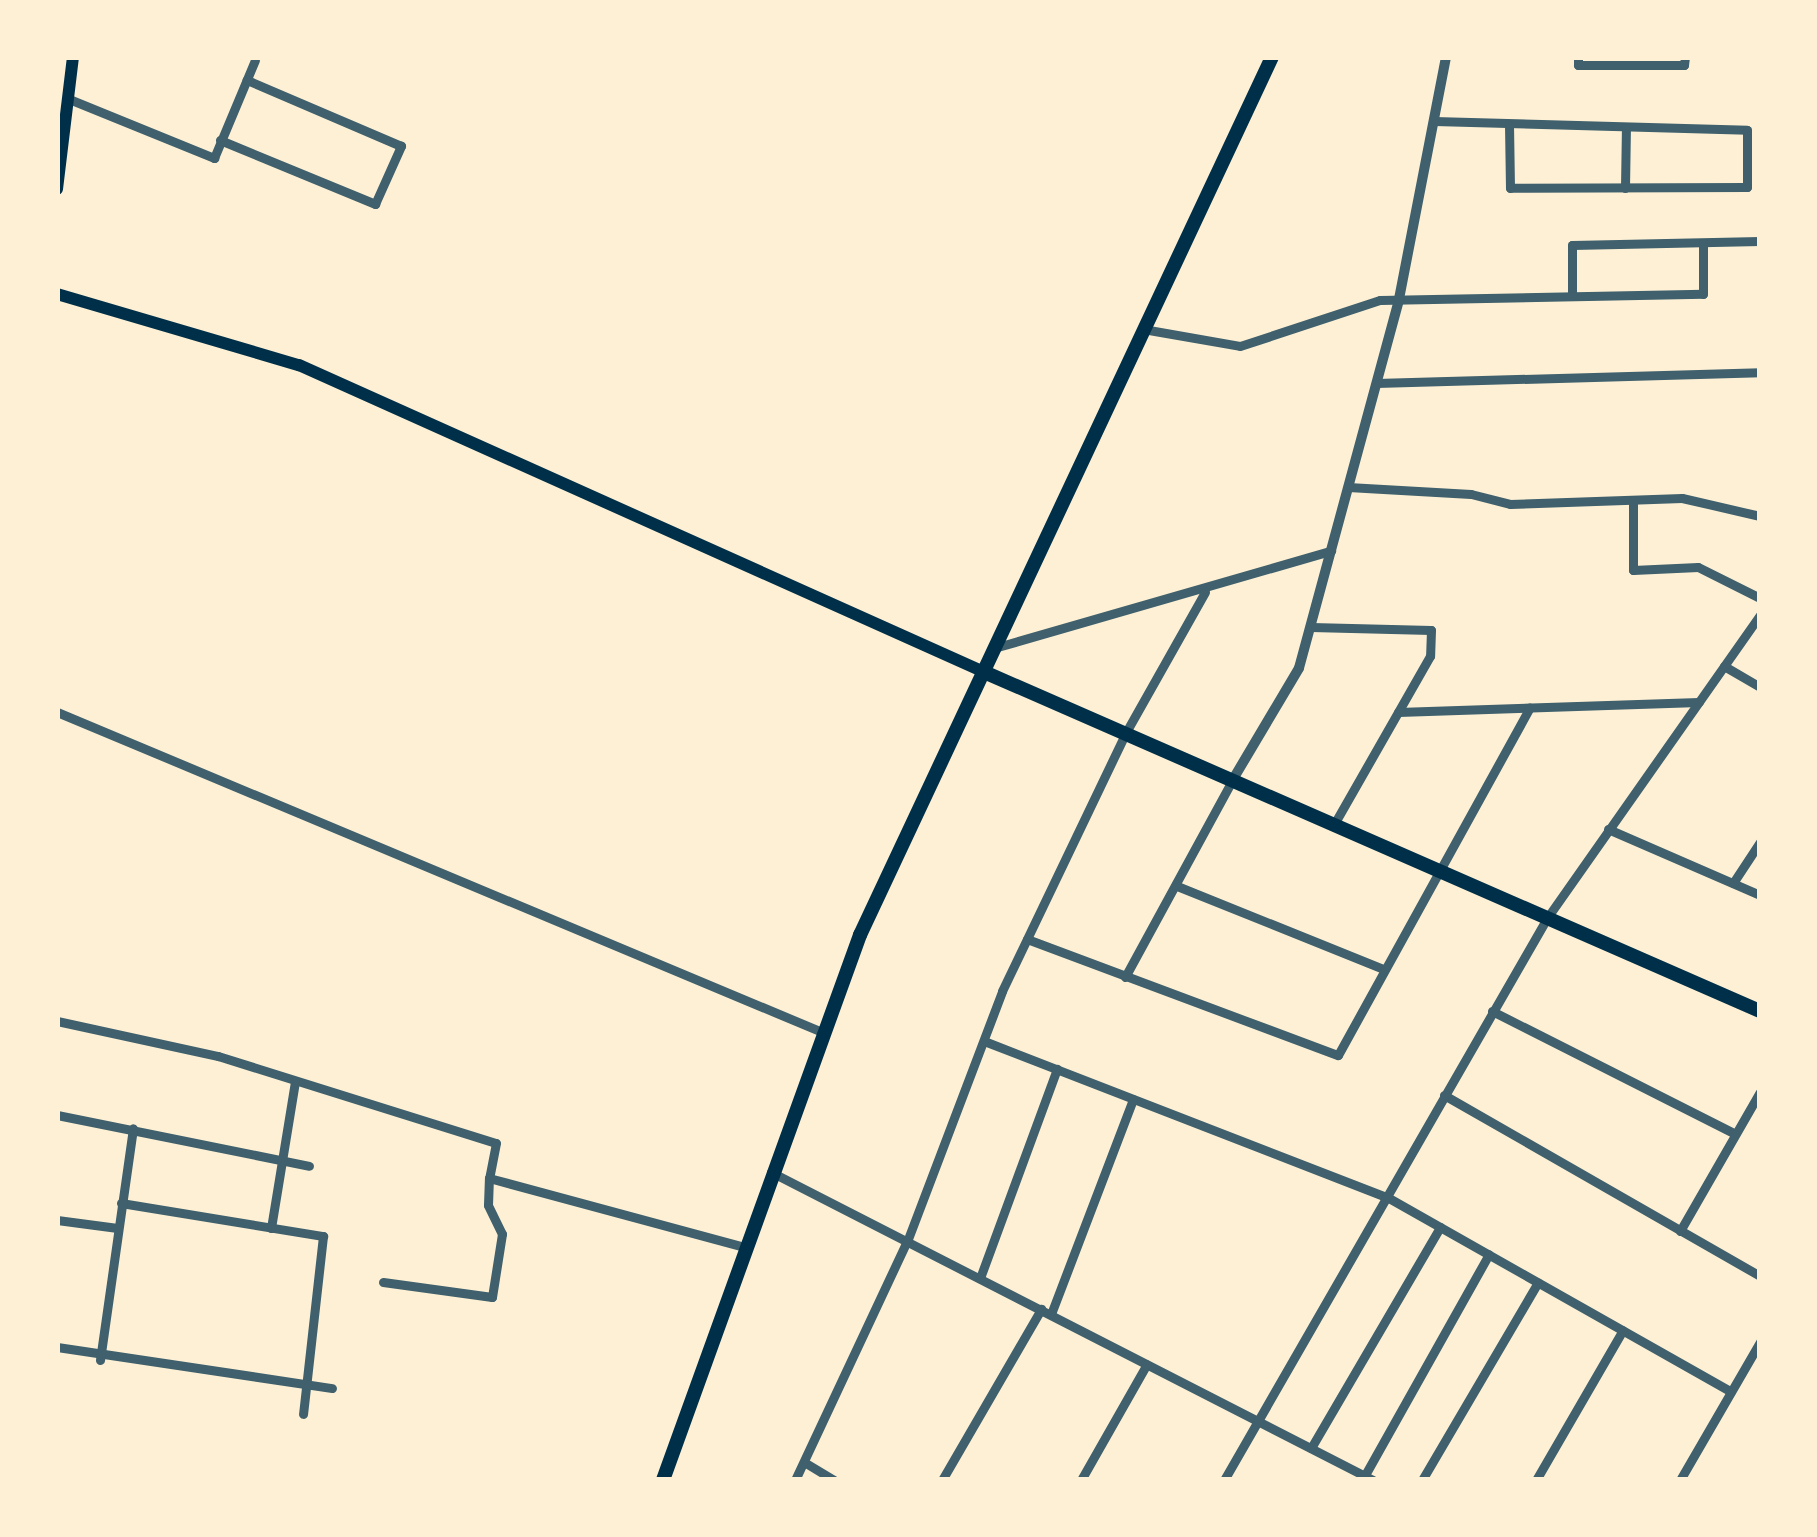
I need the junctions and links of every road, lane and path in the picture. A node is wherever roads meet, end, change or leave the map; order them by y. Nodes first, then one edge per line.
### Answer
1 (73, 57) edge
2 (1272, 57) edge
3 (1447, 57) edge
4 (1578, 57) edge
5 (1685, 57) edge
6 (255, 60) dead end
7 (247, 80) junction
8 (69, 98) junction
9 (1434, 122) junction
10 (1509, 124) junction
11 (1626, 128) junction
12 (1747, 130) junction
13 (1760, 130) edge
14 (220, 140) junction
15 (1625, 188) junction
16 (57, 189) edge
17 (1760, 241) edge
18 (1702, 243) junction
19 (57, 294) edge
20 (1572, 295) junction
21 (1399, 299) junction
22 (1143, 329) junction
23 (1760, 372) edge
24 (1376, 382) junction
25 (1348, 487) junction
26 (1633, 500) junction
27 (1760, 516) edge
28 (1331, 551) junction
29 (1204, 592) junction
30 (1760, 598) edge
31 (1760, 615) edge
32 (1311, 627) junction
33 (994, 648) junction
34 (1724, 666) junction
35 (984, 672) junction
36 (1760, 687) edge
37 (1699, 702) junction
38 (1530, 707) junction
39 (57, 712) edge
40 (1398, 712) junction
41 (1125, 734) junction
42 (1232, 782) junction
43 (1333, 826) junction
44 (1608, 830) junction
45 (1760, 842) edge
46 (1440, 873) junction
47 (1733, 883) junction
48 (1177, 886) junction
49 (1760, 895) edge
50 (1547, 918) junction
51 (1027, 939) junction
52 (1383, 970) junction
53 (1125, 977) junction
54 (1492, 1011) junction
55 (1760, 1011) edge
56 (57, 1021) edge
57 (822, 1032) junction
58 (984, 1041) junction
59 (1057, 1069) junction
60 (295, 1081) junction
61 (1760, 1092) edge
62 (1444, 1095) junction
63 (1133, 1099) junction
64 (57, 1114) edge
65 (133, 1128) junction
66 (1735, 1134) junction
67 (279, 1161) junction
68 (309, 1166) dead end
69 (771, 1172) junction
70 (489, 1178) junction
71 (1387, 1197) junction
72 (121, 1203) junction
73 (57, 1220) edge
74 (1440, 1226) junction
75 (117, 1228) junction
76 (272, 1228) junction
77 (1680, 1231) junction
78 (908, 1239) junction
79 (745, 1247) junction
80 (1489, 1254) junction
81 (1760, 1276) edge
82 (980, 1278) junction
83 (383, 1282) dead end
84 (1538, 1282) junction
85 (1047, 1311) junction
86 (1623, 1330) junction
87 (1760, 1342) edge
88 (57, 1347) edge
89 (100, 1360) junction
90 (1147, 1364) junction
91 (308, 1385) junction
92 (332, 1388) dead end
93 (1731, 1392) junction
94 (303, 1414) dead end
95 (1258, 1421) junction
96 (1310, 1448) junction
97 (804, 1462) junction
98 (1348, 1467) junction
99 (1369, 1478) edge
100 (663, 1480) edge
101 (795, 1480) edge
102 (834, 1480) edge
103 (943, 1480) edge
104 (1081, 1480) edge
105 (1223, 1480) edge
106 (1340, 1480) edge
107 (1422, 1480) edge
108 (1536, 1480) edge
109 (1680, 1480) edge

1 - 8 main road
2 - 22 main road
3 - 9 street
4 - 5 street
6 - 7 street
7 - 14 street
7 - 14 street
8 - 14 street
8 - 16 main road
9 - 10 street
9 - 21 street
10 - 11 street
10 - 15 street
11 - 12 street
11 - 15 street
12 - 13 street
12 - 15 street
17 - 18 street
18 - 20 street
18 - 20 street
19 - 35 main road
20 - 21 street
21 - 22 street
21 - 24 street
22 - 33 main road
23 - 24 street
24 - 25 street
25 - 26 street
25 - 28 street
26 - 27 street
26 - 30 street
28 - 29 street
28 - 32 street
29 - 33 street
29 - 41 street
31 - 34 street
32 - 40 street
32 - 42 street
33 - 35 main road
34 - 36 street
34 - 37 street
35 - 41 main road
35 - 57 main road
37 - 38 street
37 - 44 street
38 - 40 street
38 - 46 street
39 - 57 street
40 - 43 street
41 - 42 main road
41 - 51 street
42 - 43 main road
42 - 48 street
43 - 46 main road
44 - 47 street
44 - 50 street
45 - 47 street
46 - 50 main road
46 - 52 street
47 - 49 street
48 - 52 street
48 - 53 street
50 - 54 street
50 - 55 main road
51 - 53 street
51 - 58 street
52 - 53 street
54 - 62 street
54 - 66 street
56 - 60 street
57 - 69 main road
58 - 59 street
58 - 78 street
59 - 63 street
59 - 82 street
60 - 67 street
60 - 70 street
61 - 66 street
62 - 71 street
62 - 77 street
63 - 71 street
63 - 85 street
64 - 65 street
65 - 67 street
65 - 72 street
66 - 77 street
67 - 68 street
67 - 76 street
69 - 78 street
69 - 79 main road
70 - 79 street
70 - 83 street
71 - 74 street
71 - 95 street
72 - 75 street
72 - 76 street
73 - 75 street
74 - 80 street
74 - 96 street
75 - 89 street
76 - 91 street
77 - 81 street
78 - 82 street
78 - 97 street
79 - 100 main road
80 - 84 street
80 - 99 street
82 - 85 street
84 - 86 street
84 - 107 street
85 - 90 street
85 - 103 street
86 - 93 street
86 - 108 street
87 - 93 street
88 - 89 street
89 - 91 street
90 - 95 street
90 - 104 street
91 - 92 street
91 - 94 street
93 - 109 street
95 - 96 street
95 - 105 street
96 - 98 street
97 - 101 street
97 - 102 street
98 - 99 street
98 - 106 street

